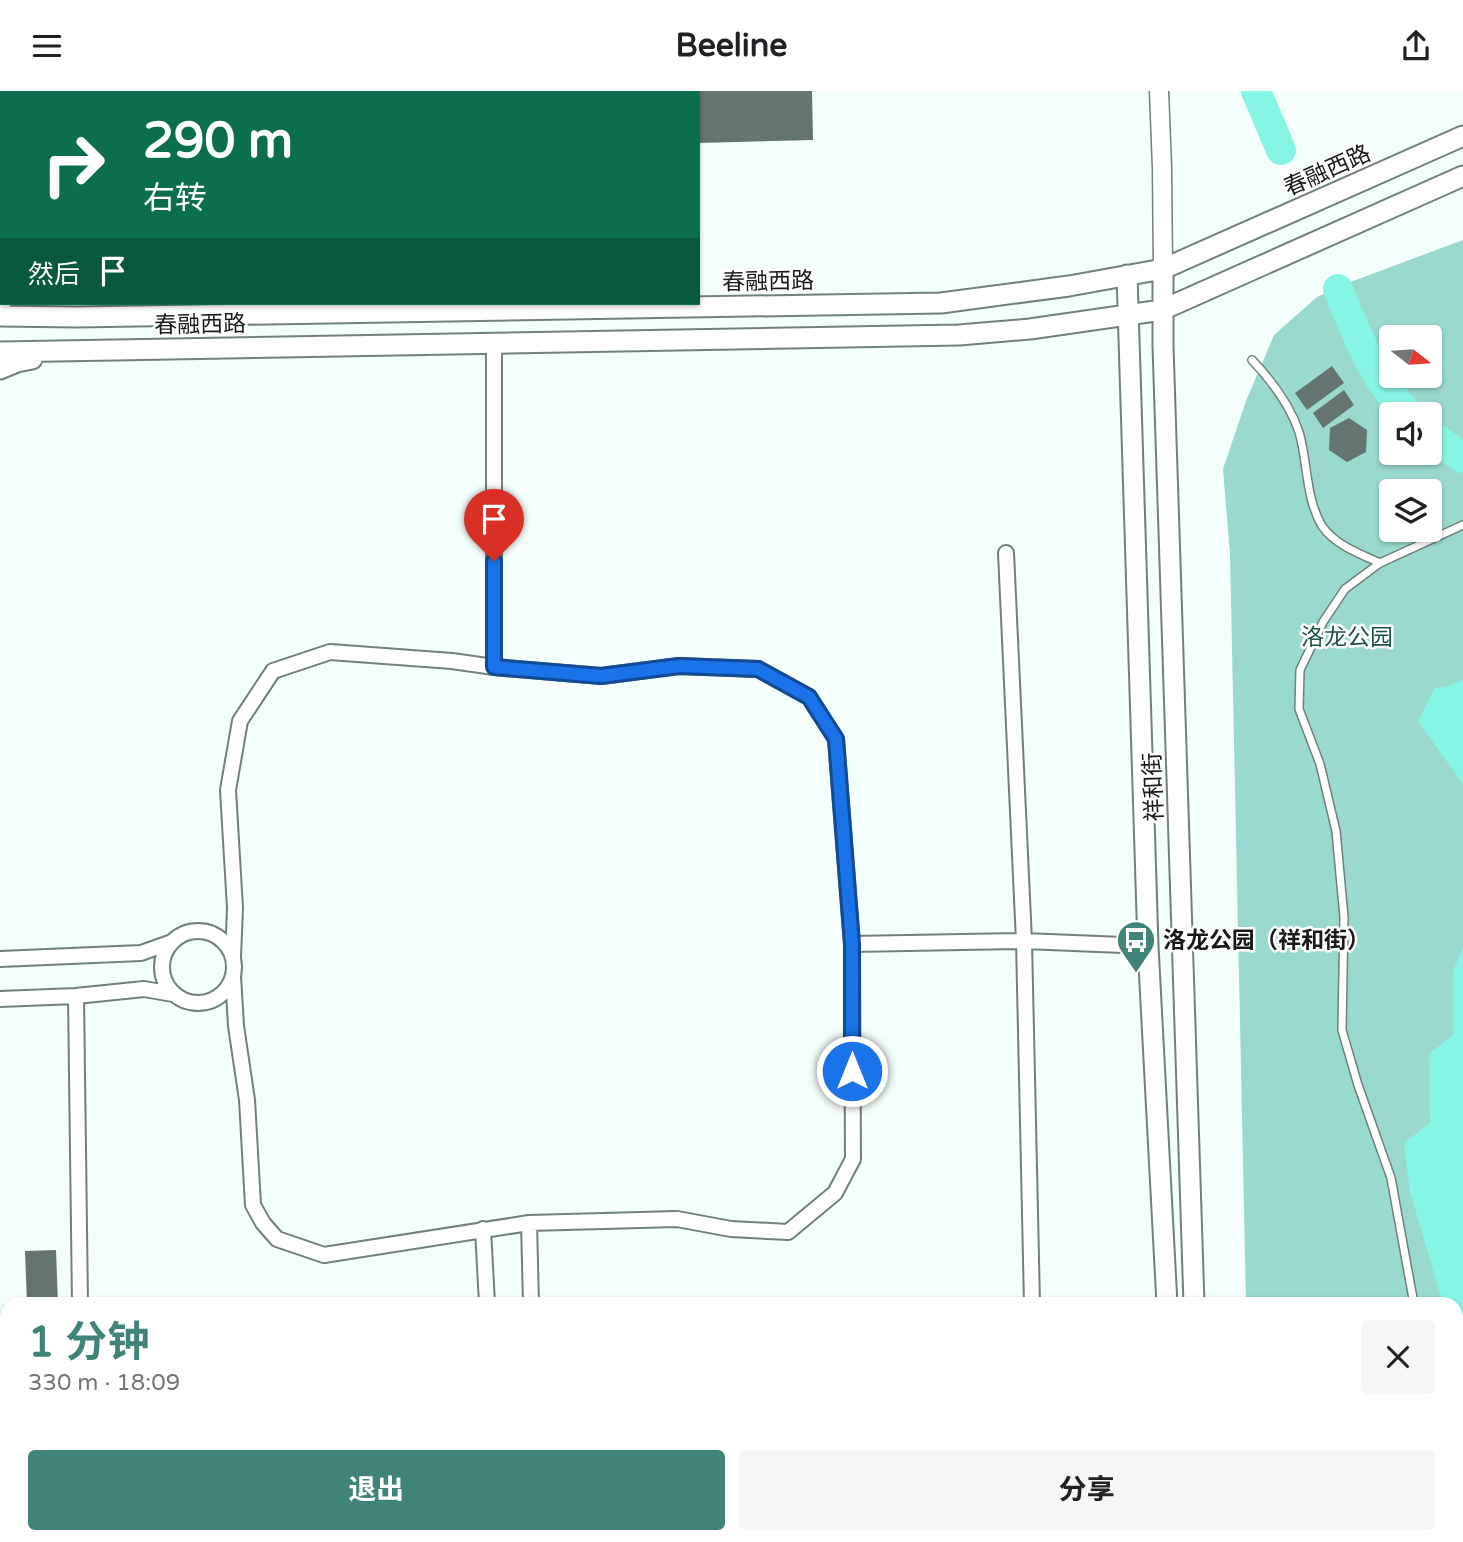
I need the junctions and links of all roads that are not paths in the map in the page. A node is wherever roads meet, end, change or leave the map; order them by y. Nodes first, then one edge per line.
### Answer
1 (1159, 91) edge
2 (1463, 136) edge
3 (1463, 176) edge
4 (1163, 269) junction
5 (1127, 275) junction
6 (19, 305) edge
7 (1162, 310) junction
8 (1127, 315) junction
9 (0, 316) edge
10 (78, 317) junction
11 (494, 344) junction
12 (76, 351) junction
13 (0, 352) edge
14 (1252, 361) dead end
15 (0, 369) edge
16 (1463, 525) edge
17 (1006, 553) dead end
18 (1380, 563) junction
19 (494, 667) junction
20 (235, 908) junction
21 (206, 932) junction
22 (1024, 941) junction
23 (172, 942) junction
24 (852, 944) junction
25 (1148, 946) junction
26 (233, 957) junction
27 (0, 959) edge
28 (233, 976) junction
29 (173, 994) junction
30 (76, 996) junction
31 (0, 999) edge
32 (208, 1002) junction
33 (236, 1025) junction
34 (529, 1223) junction
35 (483, 1229) junction
36 (80, 1297) edge
37 (486, 1297) edge
38 (531, 1297) edge
39 (1032, 1297) edge
40 (1167, 1297) edge
41 (1194, 1297) edge
42 (1413, 1297) edge

1 - 4 street
2 - 4 main road, 春融西路
3 - 7 main road, 春融西路
4 - 5 main road, 春融西路
4 - 7 main road, 祥和街
5 - 8 main road, 祥和街
5 - 10 main road, 春融西路
6 - 10 main road
7 - 8 main road, 春融西路
7 - 41 main road, 祥和街
8 - 11 main road, 春融西路
8 - 25 main road, 祥和街
9 - 10 main road, 春融西路
11 - 12 main road, 春融西路
11 - 19 street
12 - 13 main road, 春融西路
12 - 15 main road
14 - 18 lane
16 - 18 lane
17 - 22 street
18 - 42 lane
19 - 20 street
19 - 24 street
20 - 21 street
20 - 26 street
21 - 23 street
21 - 26 street
22 - 24 street
22 - 25 street
22 - 39 street
23 - 27 street
23 - 29 street
24 - 34 street
25 - 40 main road, 祥和街
26 - 28 street
28 - 32 street
28 - 33 street
29 - 30 street
29 - 32 street
30 - 31 street
30 - 36 street
32 - 33 street
33 - 35 street
34 - 35 street
34 - 38 street
35 - 37 street

